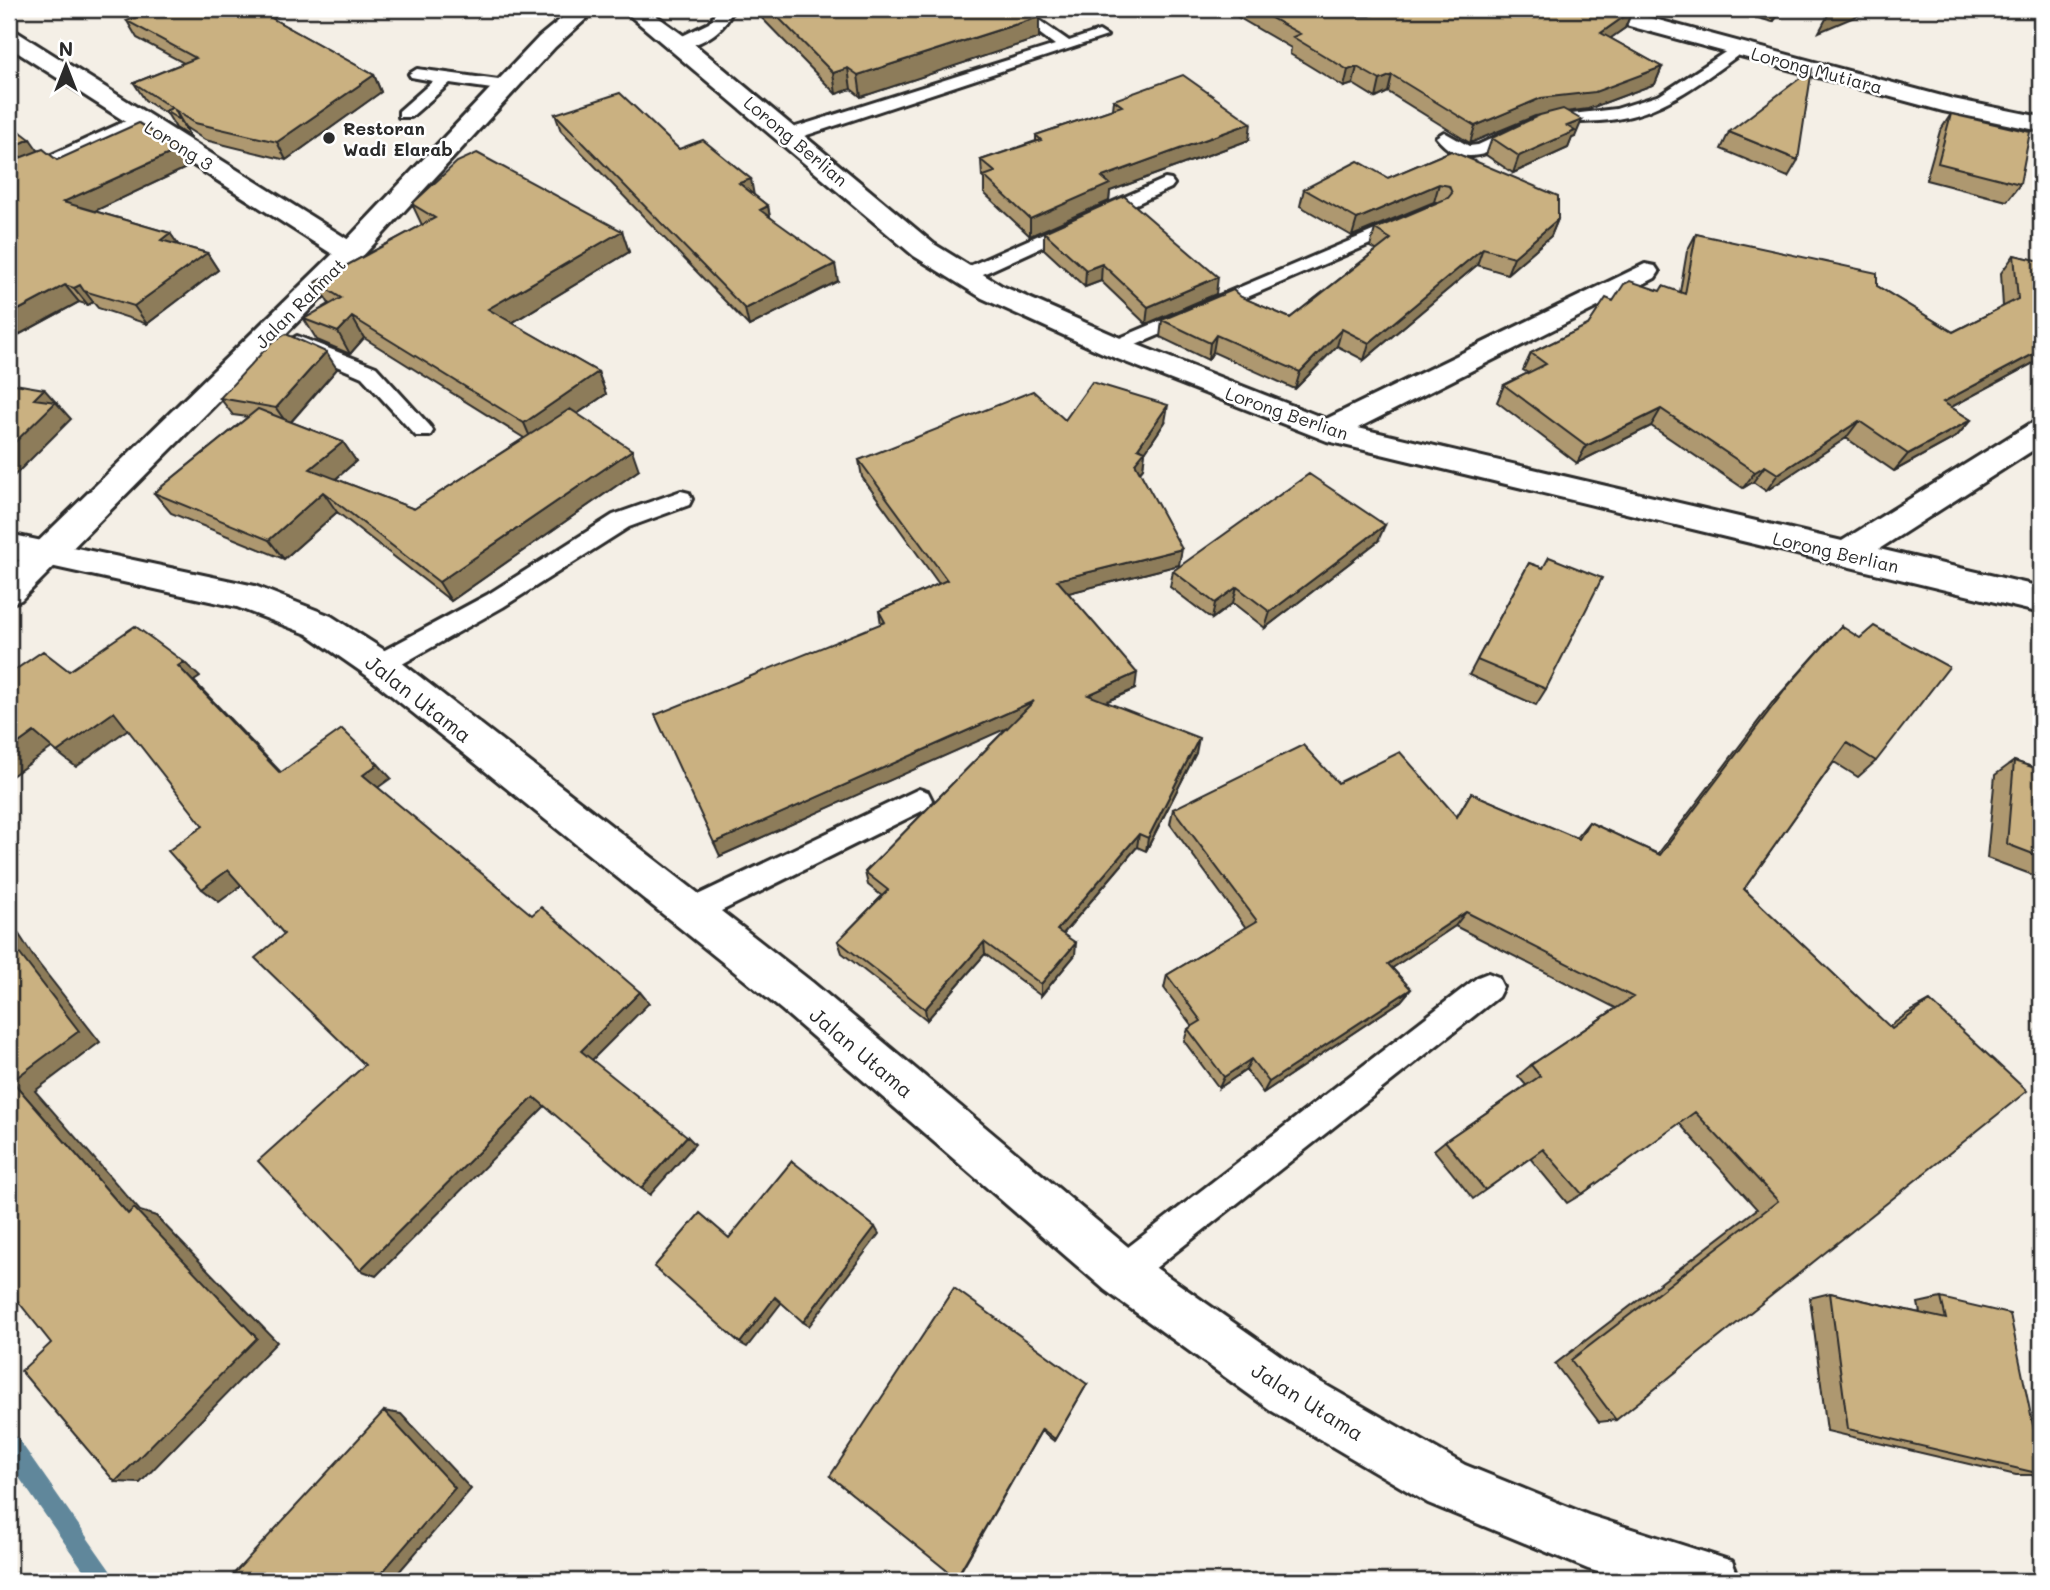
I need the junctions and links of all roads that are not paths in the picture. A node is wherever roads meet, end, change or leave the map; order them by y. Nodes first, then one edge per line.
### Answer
1 (586, 9) edge
2 (633, 9) edge
3 (725, 9) edge
4 (1014, 9) edge
5 (1594, 9) edge
6 (1099, 36) dead end
7 (9, 37) edge
8 (679, 43) junction
9 (1067, 46) junction
10 (1738, 48) junction
11 (417, 74) dead end
12 (446, 78) junction
13 (506, 86) junction
14 (405, 114) dead end
15 (139, 120) junction
16 (2041, 124) edge
17 (789, 135) junction
18 (1444, 137) dead end
19 (23, 172) edge
20 (1164, 184) dead end
21 (1423, 215) edge
22 (350, 253) junction
23 (1645, 272) dead end
24 (963, 276) junction
25 (273, 331) junction
26 (1115, 347) junction
27 (423, 431) dead end
28 (1327, 431) junction
29 (2041, 431) edge
30 (681, 499) dead end
31 (27, 549) edge
32 (1845, 555) junction
33 (9, 591) edge
34 (2041, 600) edge
35 (379, 665) junction
36 (919, 800) dead end
37 (691, 912) junction
38 (1488, 987) dead end
39 (1122, 1273) junction
40 (1712, 1581) edge

1 - 13 street, Jalan Rahmat
2 - 8 street, Lorong Berlian
3 - 8 lane
4 - 9 lane
5 - 10 street, Lorong Mutiara
6 - 9 lane
7 - 15 street, Lorong 3
8 - 17 street, Lorong Berlian
9 - 17 lane
10 - 16 street, Lorong Mutiara
10 - 18 lane
11 - 12 lane
12 - 13 lane
12 - 14 lane
13 - 22 street, Jalan Rahmat
15 - 19 lane
15 - 22 street, Lorong 3
17 - 24 street, Lorong Berlian
20 - 24 lane
21 - 26 lane
22 - 25 street, Jalan Rahmat
23 - 28 street
24 - 26 street, Lorong Berlian
25 - 27 lane
25 - 31 street, Jalan Rahmat
26 - 28 street, Lorong Berlian
28 - 32 street, Lorong Berlian
29 - 32 street
30 - 35 lane
31 - 33 street, Jalan Rahmat
31 - 35 street, Jalan Utama
32 - 34 street, Lorong Berlian
35 - 37 street, Jalan Utama
36 - 37 lane
37 - 39 street, Jalan Utama
38 - 39 lane
39 - 40 street, Jalan Utama

